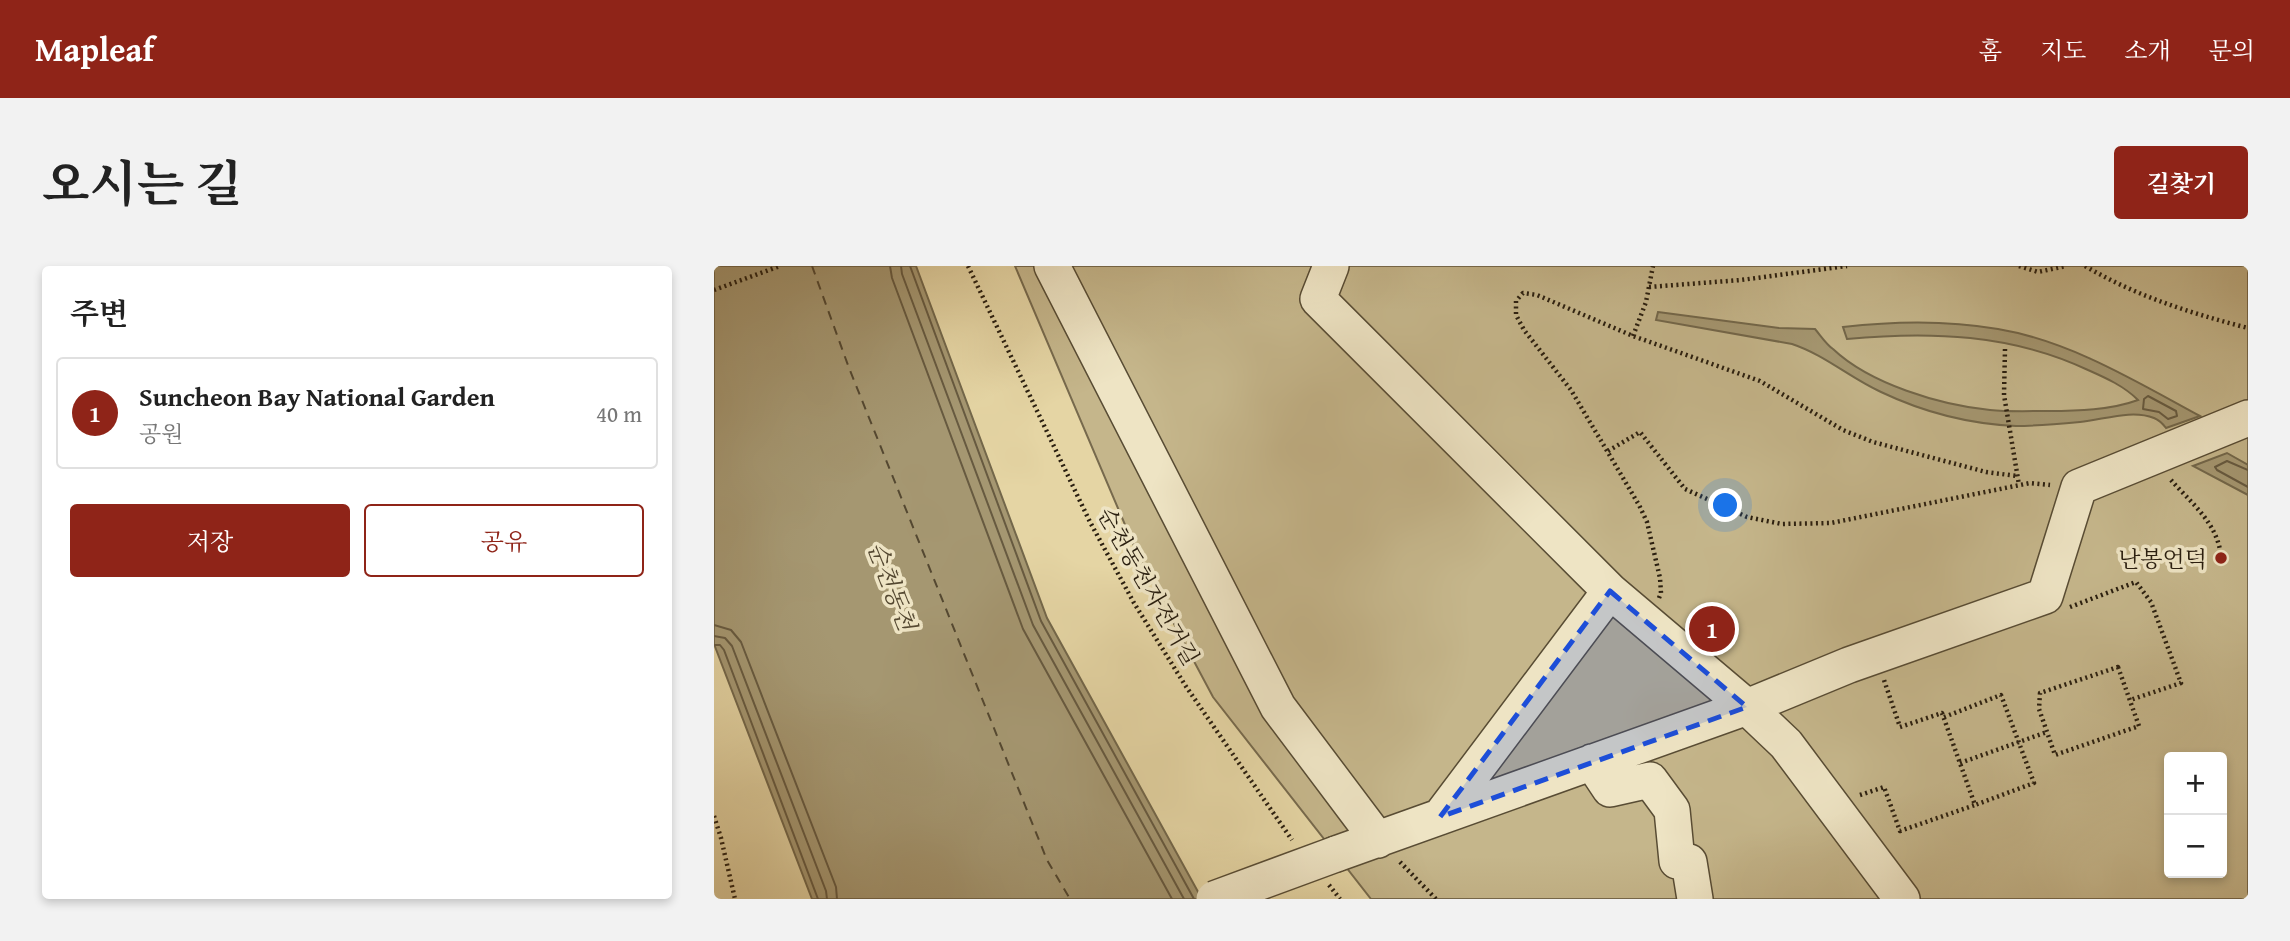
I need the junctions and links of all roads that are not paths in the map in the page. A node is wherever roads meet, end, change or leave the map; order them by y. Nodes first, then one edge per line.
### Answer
1 (1052, 266) edge
2 (1331, 266) edge
3 (2248, 418) edge
4 (1610, 591) junction
5 (1746, 707) junction
6 (1592, 762) junction
7 (1440, 817) junction
8 (1378, 839) junction
9 (1214, 899) edge
10 (1695, 899) edge
11 (1902, 899) edge

1 - 8 street
2 - 4 street
3 - 5 street
4 - 5 street
4 - 7 street
5 - 6 street
5 - 11 street
6 - 7 street
6 - 10 street
7 - 8 street
8 - 9 street, bridge

